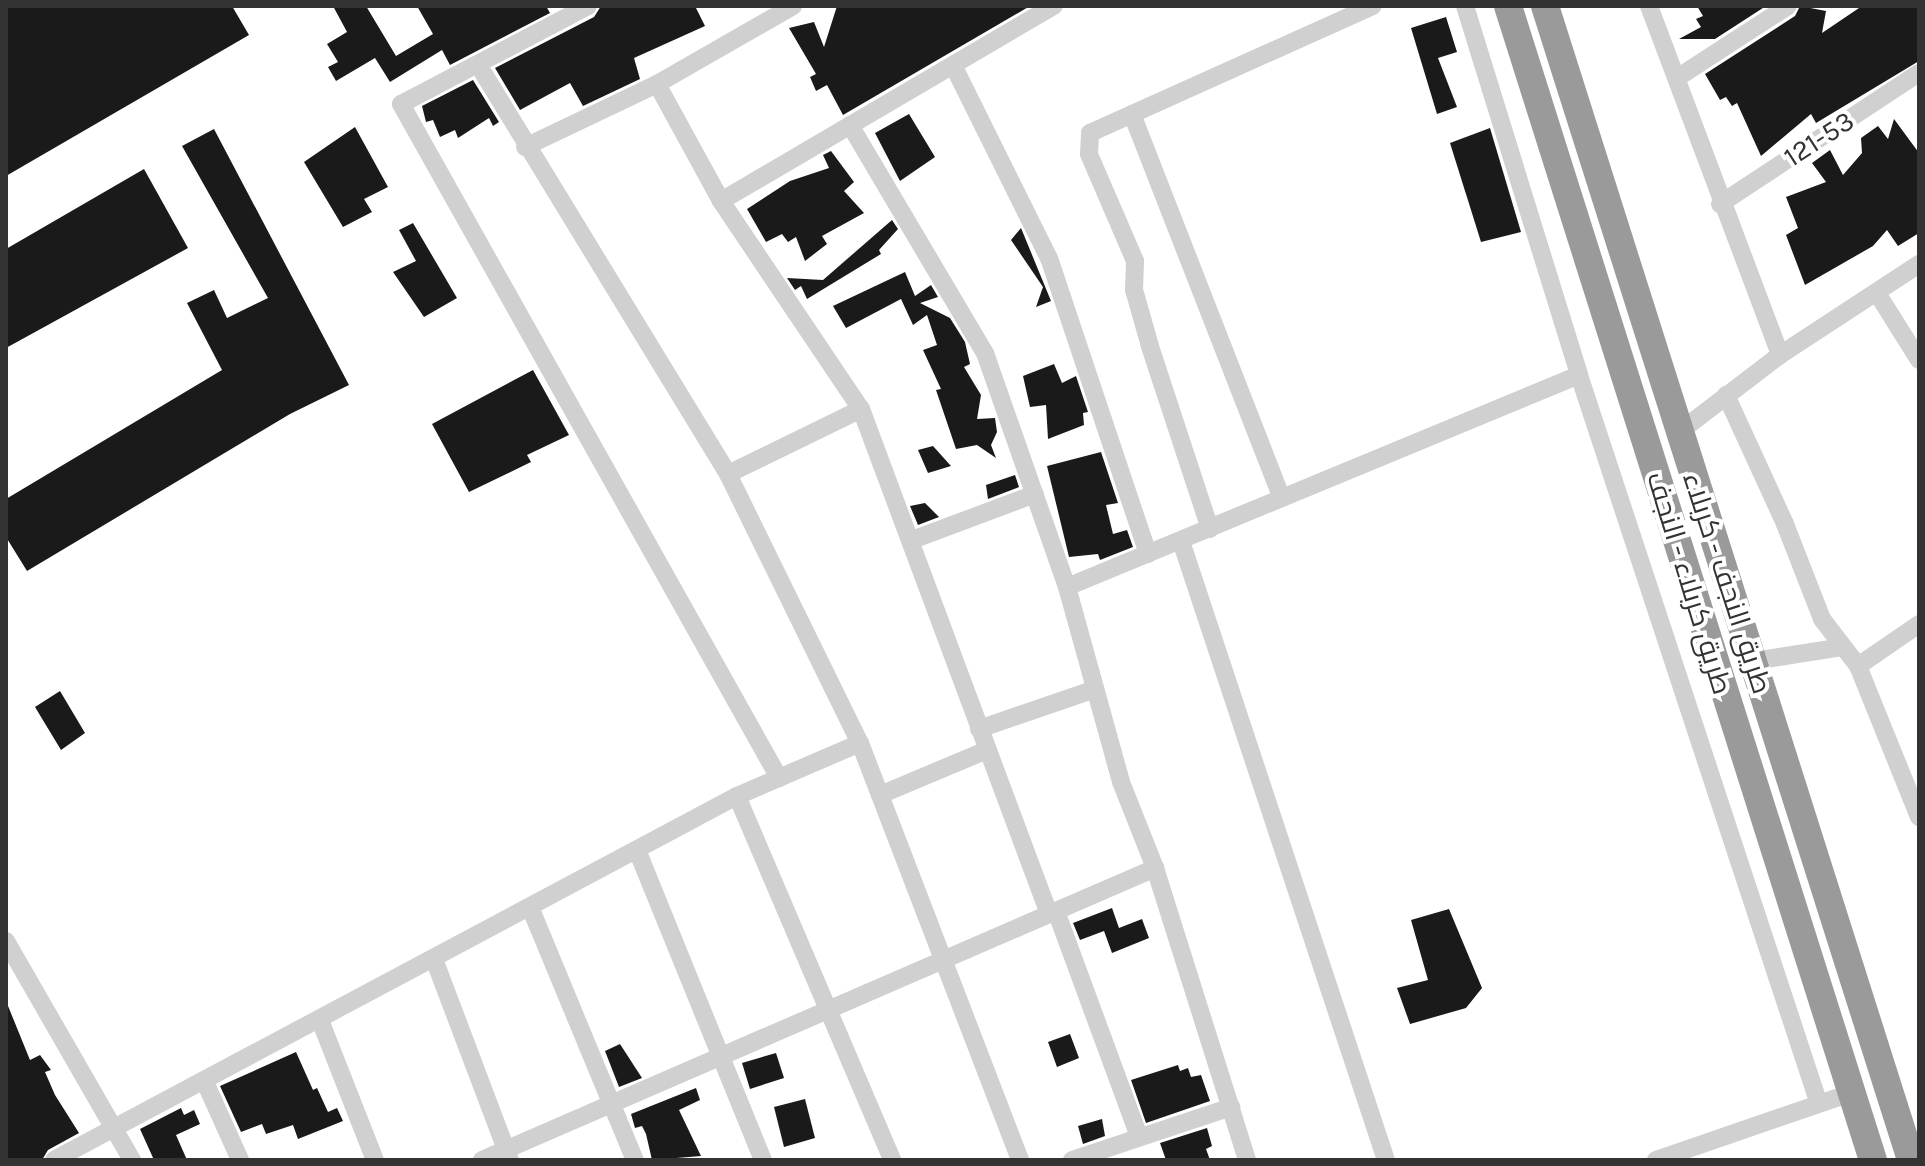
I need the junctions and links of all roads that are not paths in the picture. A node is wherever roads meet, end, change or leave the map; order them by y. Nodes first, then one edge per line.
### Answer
1 (588, 6) edge
2 (793, 6) edge
3 (1054, 6) edge
4 (1373, 6) edge
5 (1465, 6) edge
6 (1508, 6) edge
7 (1545, 6) edge
8 (1649, 6) edge
9 (1788, 6) edge
10 (953, 65) junction
11 (479, 66) junction
12 (1919, 73) edge
13 (1677, 78) junction
14 (657, 84) junction
15 (1132, 114) junction
16 (850, 125) junction
17 (525, 147) junction
18 (721, 201) junction
19 (1720, 204) junction
20 (1919, 264) edge
21 (1877, 293) junction
22 (1780, 355) junction
23 (1919, 360) edge
24 (1579, 375) junction
25 (1726, 395) junction
26 (861, 409) junction
27 (1678, 433) junction
28 (728, 474) junction
29 (1035, 494) junction
30 (1281, 497) junction
31 (1210, 529) junction
32 (912, 540) junction
33 (1181, 541) junction
34 (1148, 554) junction
35 (1067, 587) junction
36 (1919, 624) edge
37 (1842, 647) junction
38 (1753, 661) junction
39 (1858, 666) junction
40 (1095, 689) junction
41 (979, 729) junction
42 (860, 743) junction
43 (987, 750) junction
44 (779, 778) junction
45 (880, 795) junction
46 (737, 796) junction
47 (1917, 806) edge
48 (637, 850) junction
49 (1155, 868) junction
50 (530, 907) junction
51 (1053, 913) junction
52 (8, 949) edge
53 (434, 959) junction
54 (947, 959) junction
55 (829, 1010) junction
56 (320, 1020) junction
57 (721, 1056) junction
58 (1886, 1078) junction
59 (205, 1082) junction
60 (1851, 1093) junction
61 (612, 1104) junction
62 (1819, 1104) junction
63 (1231, 1107) junction
64 (115, 1130) junction
65 (1139, 1137) junction
66 (1919, 1148) edge
67 (508, 1155) edge
68 (1101, 1155) edge
69 (54, 1160) edge
70 (132, 1160) edge
71 (240, 1160) edge
72 (375, 1160) edge
73 (482, 1160) edge
74 (635, 1160) edge
75 (763, 1160) edge
76 (892, 1160) edge
77 (1020, 1160) edge
78 (1072, 1160) edge
79 (1247, 1160) edge
80 (1386, 1160) edge
81 (1656, 1160) edge
82 (1864, 1160) edge
83 (1873, 1160) edge
84 (1911, 1160) edge

1 - 11 street
2 - 14 street
3 - 10 street
4 - 15 street
5 - 24 street
6 - 60 highway, طريق کربلاء - النجف
7 - 27 highway, طريق النجف - کربلاء
8 - 13 street
9 - 13 street
10 - 16 street
10 - 34 street
11 - 17 street
11 - 44 street
12 - 19 street, 121-53
13 - 19 street
14 - 17 street
14 - 18 street
15 - 30 street
15 - 31 street
16 - 18 street
16 - 29 street
17 - 28 street
18 - 26 street
19 - 22 street
20 - 21 street
21 - 22 street
21 - 23 street
22 - 25 street
24 - 30 street
24 - 62 street
25 - 27 street
25 - 37 street
26 - 28 street
26 - 32 street
27 - 38 highway, طريق النجف - کربلاء
28 - 42 street
29 - 32 street
29 - 35 street
30 - 31 street
31 - 33 street
32 - 41 street
33 - 34 street
33 - 80 street
34 - 35 street
35 - 40 street
36 - 39 street
37 - 38 street
37 - 39 street
38 - 58 highway, طريق النجف - کربلاء
39 - 47 street
40 - 41 street
40 - 49 street
41 - 43 street
42 - 44 street
42 - 45 street
43 - 45 street
43 - 51 street
44 - 46 street
45 - 54 street
46 - 48 street
46 - 55 street
48 - 50 street
48 - 57 street
49 - 51 street
49 - 63 street
50 - 53 street
50 - 61 street
51 - 54 street
51 - 65 street
52 - 64 street
53 - 56 street
53 - 67 street
54 - 55 street
54 - 77 street
55 - 57 street
55 - 76 street
56 - 59 street
56 - 72 street
57 - 61 street
57 - 75 street
58 - 66 highway
58 - 84 highway, طريق النجف - کربلاء
59 - 64 street
59 - 71 street
60 - 62 street
60 - 82 highway
60 - 83 highway, طريق کربلاء - النجف
61 - 67 street
61 - 74 street
62 - 81 street
63 - 65 street
63 - 79 street
64 - 69 street
64 - 70 street
65 - 68 street
67 - 73 street
68 - 78 street

